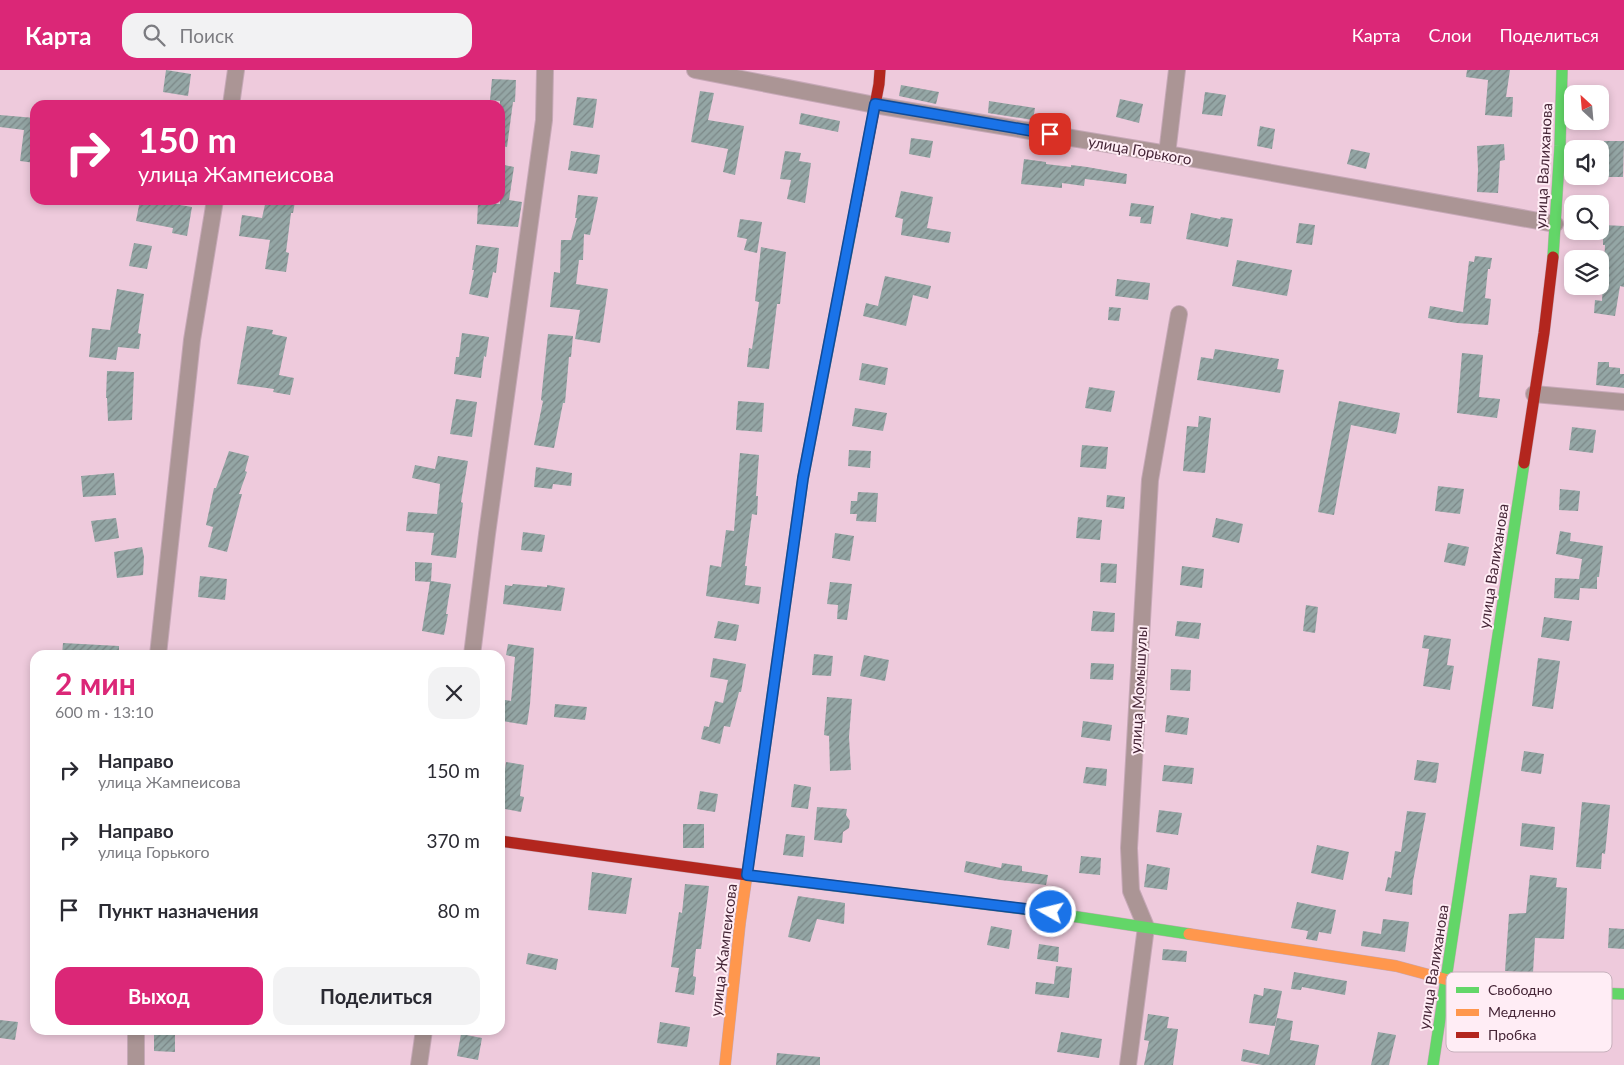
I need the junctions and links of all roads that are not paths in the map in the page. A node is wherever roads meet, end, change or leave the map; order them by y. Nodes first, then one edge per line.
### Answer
1 (236, 70) edge
2 (545, 70) edge
3 (695, 70) edge
4 (880, 70) edge
5 (1176, 70) edge
6 (1562, 70) edge
7 (232, 100) edge
8 (875, 104) junction
9 (1167, 154) junction
10 (214, 205) edge
11 (1555, 224) junction
12 (1179, 314) dead end
13 (1534, 394) junction
14 (1624, 402) edge
15 (159, 650) edge
16 (473, 650) edge
17 (505, 842) edge
18 (747, 875) junction
19 (1146, 927) junction
20 (1447, 972) edge
21 (1446, 980) joint
22 (136, 1035) edge
23 (423, 1035) edge
24 (136, 1065) edge
25 (419, 1065) edge
26 (725, 1065) edge
27 (1128, 1065) edge
28 (1433, 1065) edge

1 - 7 street
2 - 16 street
3 - 8 street, улица Горького
4 - 8 street, улица Жампеисова
5 - 9 street
6 - 11 street, улица Валиханова
8 - 9 street, улица Горького
8 - 18 street, улица Жампеисова
9 - 11 street, улица Горького
10 - 15 street
11 - 13 street, улица Валиханова
12 - 19 street, улица Момышулы
13 - 14 street
13 - 20 street, улица Валиханова
17 - 18 street
18 - 19 street
18 - 26 street, улица Жампеисова
19 - 21 street
19 - 27 street
21 - 28 street, улица Валиханова
22 - 24 street
23 - 25 street

